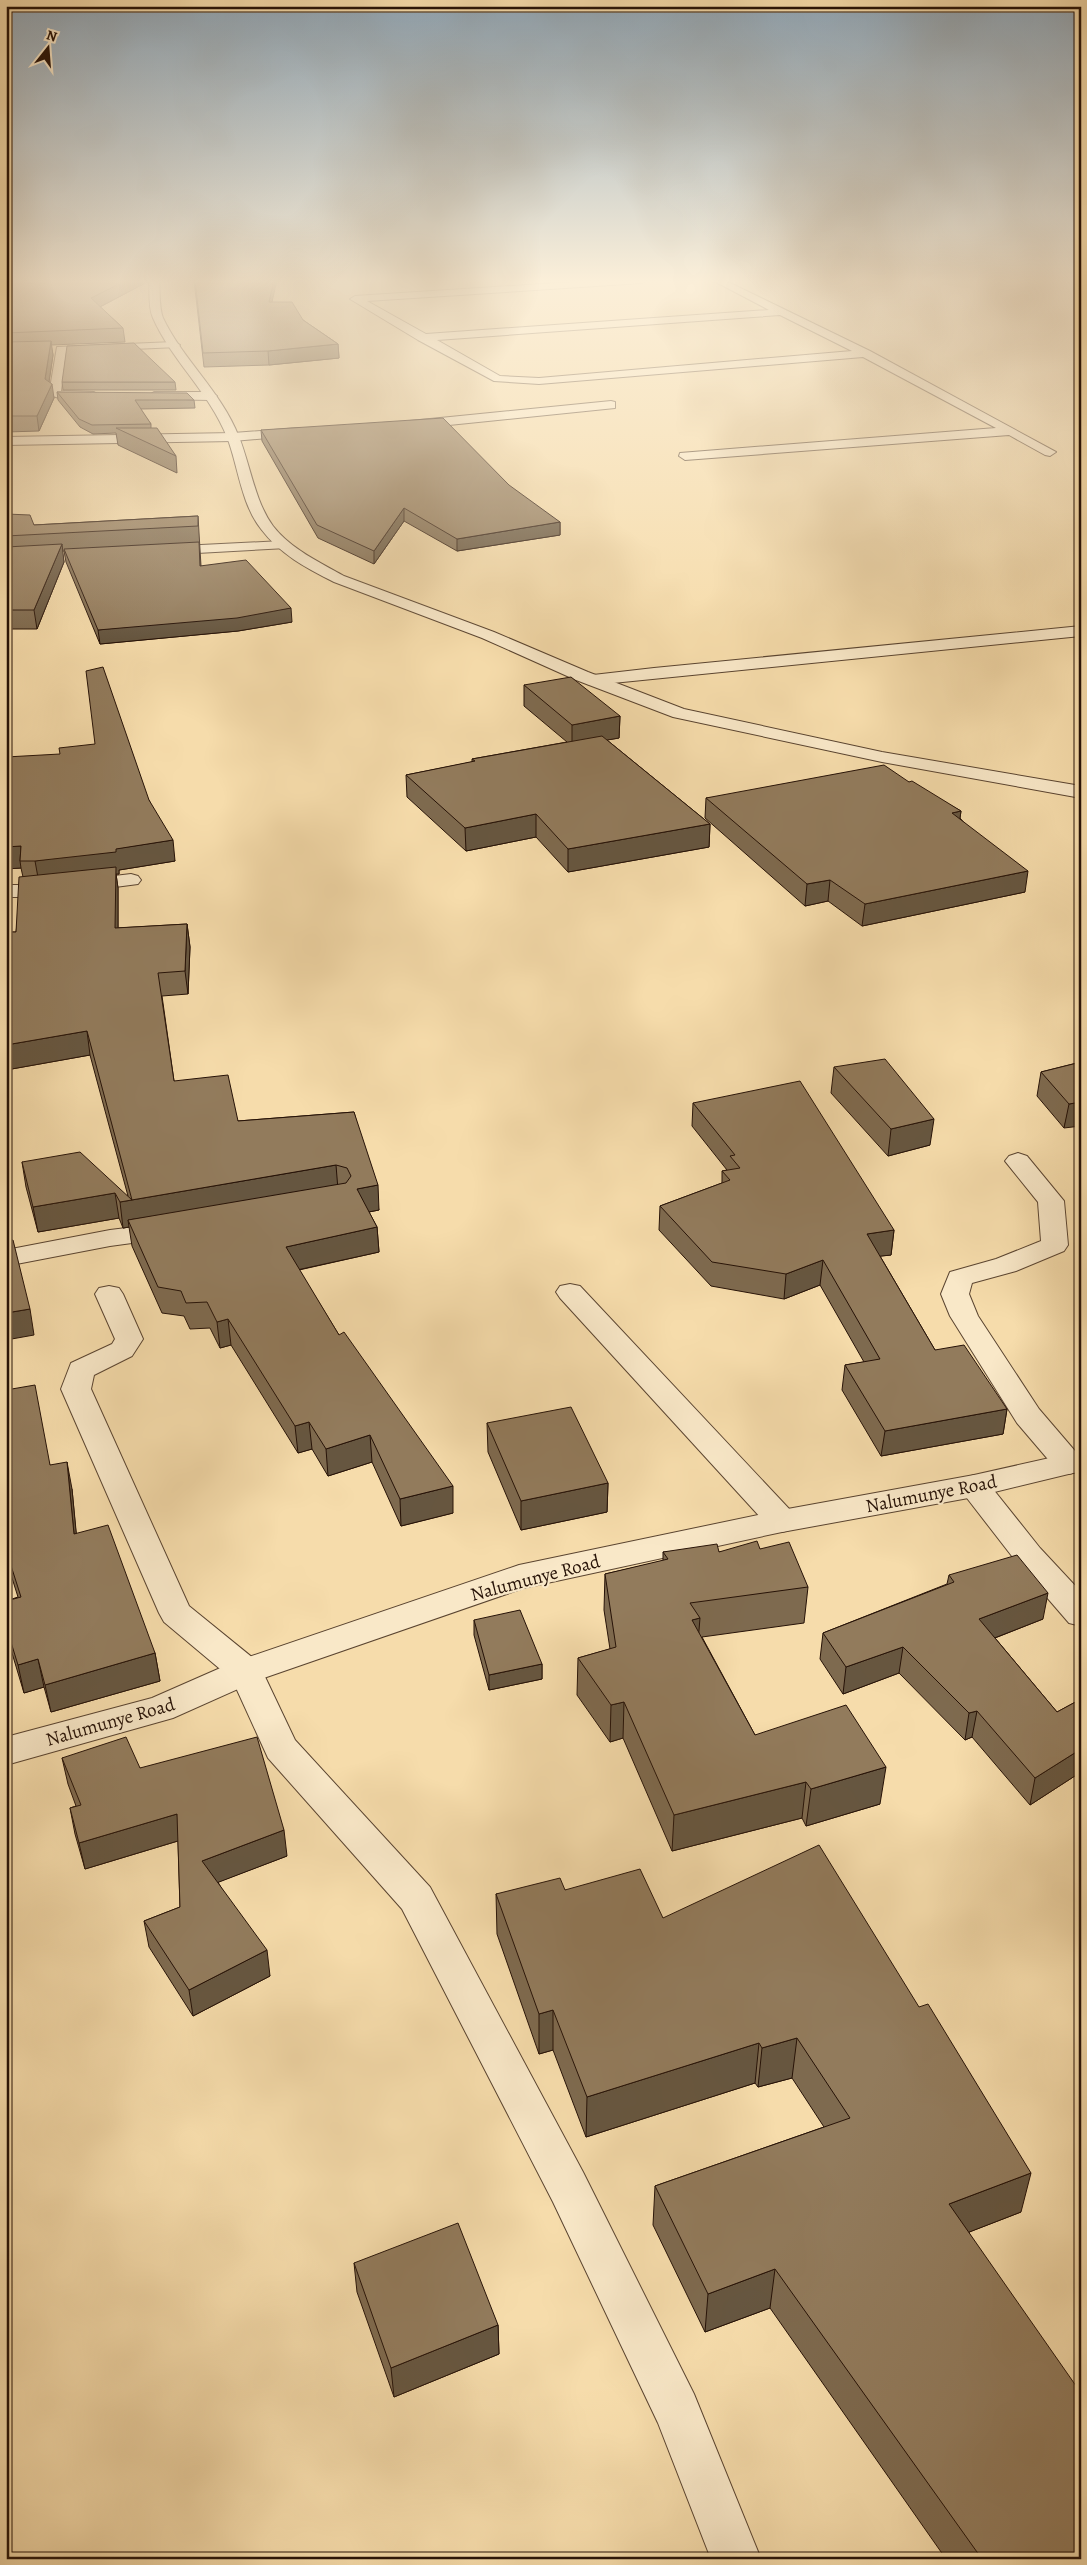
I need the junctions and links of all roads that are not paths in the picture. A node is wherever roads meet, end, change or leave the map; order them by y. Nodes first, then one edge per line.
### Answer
1 (213, 400) edge
2 (951, 400) edge
3 (611, 405) dead end
4 (397, 426) edge
5 (312, 431) edge
6 (1010, 431) junction
7 (233, 437) junction
8 (6, 442) edge
9 (1050, 452) dead end
10 (685, 456) dead end
11 (282, 545) junction
12 (151, 552) edge
13 (1081, 631) edge
14 (593, 680) junction
15 (1081, 792) edge
16 (131, 880) dead end
17 (6, 892) edge
18 (1018, 1161) dead end
19 (186, 1228) edge
20 (6, 1258) edge
21 (570, 1292) dead end
22 (109, 1294) dead end
23 (1075, 1463) edge
24 (974, 1486) junction
25 (782, 1521) junction
26 (1081, 1614) edge
27 (246, 1671) junction
28 (6, 1751) edge
29 (736, 2559) edge

1 - 7 street
2 - 6 street
3 - 4 street
5 - 7 street
6 - 9 street
6 - 10 street
7 - 8 street
7 - 11 street
11 - 12 street
11 - 14 street
13 - 14 street
14 - 15 street
16 - 17 street
18 - 23 street
19 - 20 street
21 - 25 street
22 - 27 street
23 - 24 street, Nalumunye Road
24 - 25 street, Nalumunye Road
24 - 26 street
25 - 27 street, Nalumunye Road
27 - 28 street, Nalumunye Road
27 - 29 street

